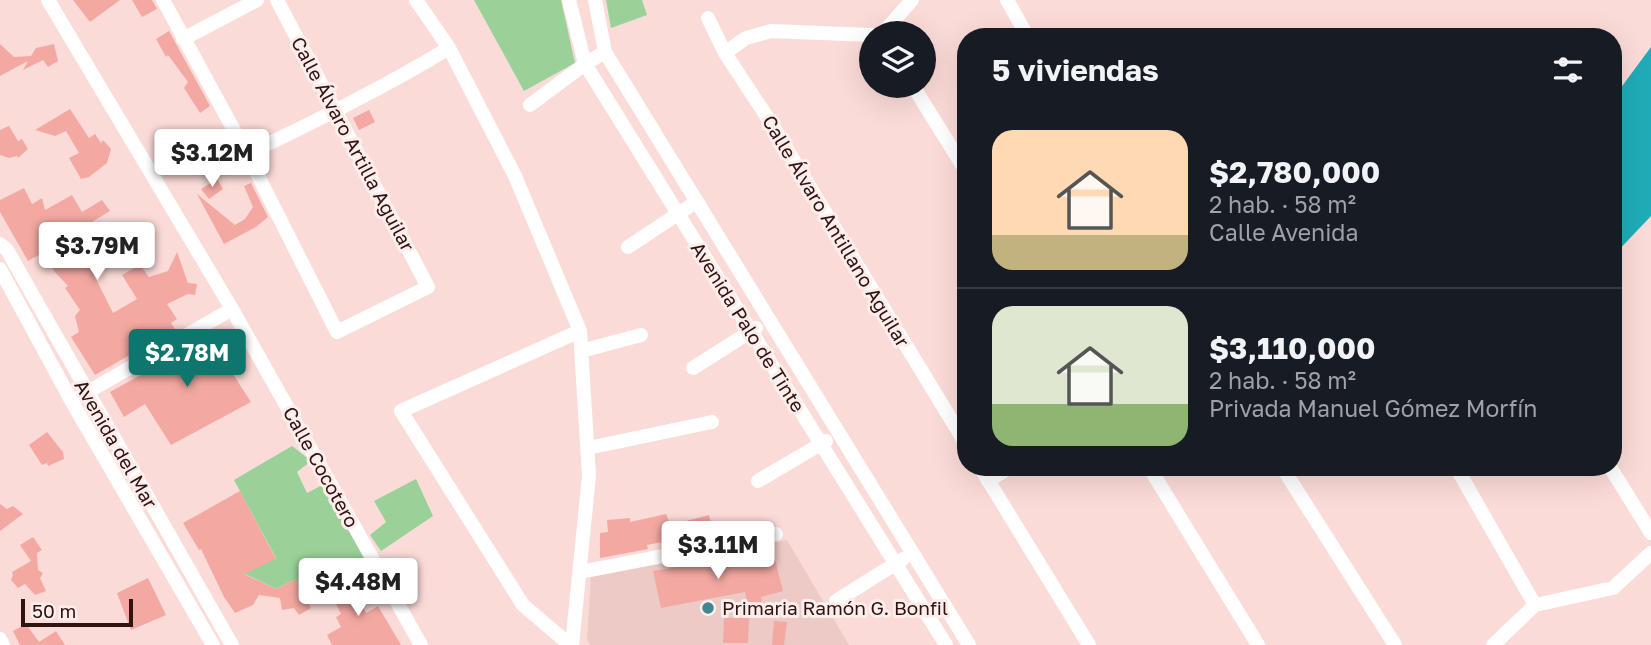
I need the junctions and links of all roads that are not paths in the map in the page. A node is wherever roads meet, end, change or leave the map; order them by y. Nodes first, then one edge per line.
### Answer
1 (48, 0) edge
2 (163, 0) edge
3 (257, 0) edge
4 (277, 0) edge
5 (416, 0) edge
6 (569, 0) edge
7 (595, 0) edge
8 (912, 0) edge
9 (1007, 0) edge
10 (708, 18) dead end
11 (894, 21) edge
12 (1023, 28) edge
13 (859, 34) edge
14 (183, 39) junction
15 (449, 48) junction
16 (605, 52) junction
17 (725, 53) junction
18 (584, 64) junction
19 (920, 98) edge
20 (530, 104) dead end
21 (337, 111) junction
22 (247, 154) junction
23 (957, 157) edge
24 (696, 202) junction
25 (678, 214) junction
26 (628, 247) dead end
27 (2, 249) edge
28 (7, 278) edge
29 (232, 309) junction
30 (769, 320) junction
31 (580, 331) junction
32 (751, 332) junction
33 (640, 335) dead end
34 (582, 351) junction
35 (693, 368) dead end
36 (87, 393) junction
37 (72, 401) junction
38 (712, 422) dead end
39 (957, 429) edge
40 (839, 433) junction
41 (821, 444) junction
42 (588, 448) junction
43 (985, 476) edge
44 (996, 476) edge
45 (1155, 476) edge
46 (1288, 476) edge
47 (1461, 476) edge
48 (1616, 476) edge
49 (758, 481) dead end
50 (988, 481) junction
51 (1651, 533) edge
52 (776, 534) dead end
53 (912, 553) junction
54 (1651, 553) edge
55 (895, 564) junction
56 (580, 572) junction
57 (836, 601) dead end
58 (1535, 605) junction
59 (0, 639) edge
60 (4, 645) edge
61 (213, 645) edge
62 (232, 645) edge
63 (421, 645) edge
64 (571, 645) edge
65 (946, 645) edge
66 (969, 645) edge
67 (1089, 645) edge
68 (1258, 645) edge
69 (1395, 645) edge
70 (1493, 645) edge

1 - 29 street, Calle Cocotero
2 - 14 street
3 - 14 street
4 - 21 street, Calle Álvaro Artilla Aguilar
5 - 15 street
6 - 18 street, Avenida Palo de Tinte
7 - 16 street, Avenida Palo de Tinte
8 - 11 street
9 - 12 street
10 - 17 street, Calle Álvaro Antillano Aguilar
13 - 17 street
14 - 22 street
15 - 21 street
15 - 31 street
16 - 18 street
16 - 24 street, Avenida Palo de Tinte
17 - 39 street, Calle Álvaro Antillano Aguilar
18 - 20 street
18 - 25 street, Avenida Palo de Tinte
19 - 23 street
21 - 22 street
21 - 22 street, Calle Álvaro Artilla Aguilar
24 - 25 street
24 - 30 street, Avenida Palo de Tinte
25 - 26 street
25 - 32 street, Avenida Palo de Tinte
27 - 28 street, Avenida del Mar
28 - 36 street, Avenida del Mar
28 - 37 street, Avenida del Mar
29 - 36 street
29 - 63 street, Calle Cocotero
30 - 32 street
30 - 40 street, Avenida Palo de Tinte
31 - 34 street
31 - 64 street
32 - 35 street
32 - 41 street, Avenida Palo de Tinte
33 - 34 street
34 - 42 street
36 - 37 street
36 - 62 street, Avenida del Mar
37 - 61 street, Avenida del Mar
38 - 42 street
40 - 41 street
40 - 53 street, Avenida Palo de Tinte
41 - 49 street
41 - 55 street, Avenida Palo de Tinte
42 - 56 street
43 - 50 street
44 - 50 street
45 - 68 street
46 - 69 street
47 - 58 street
48 - 51 street
50 - 67 street
52 - 56 street
53 - 55 street
53 - 66 street, Avenida Palo de Tinte
54 - 58 street
55 - 57 street
55 - 65 street, Avenida Palo de Tinte
56 - 64 street
58 - 70 street
59 - 60 street

